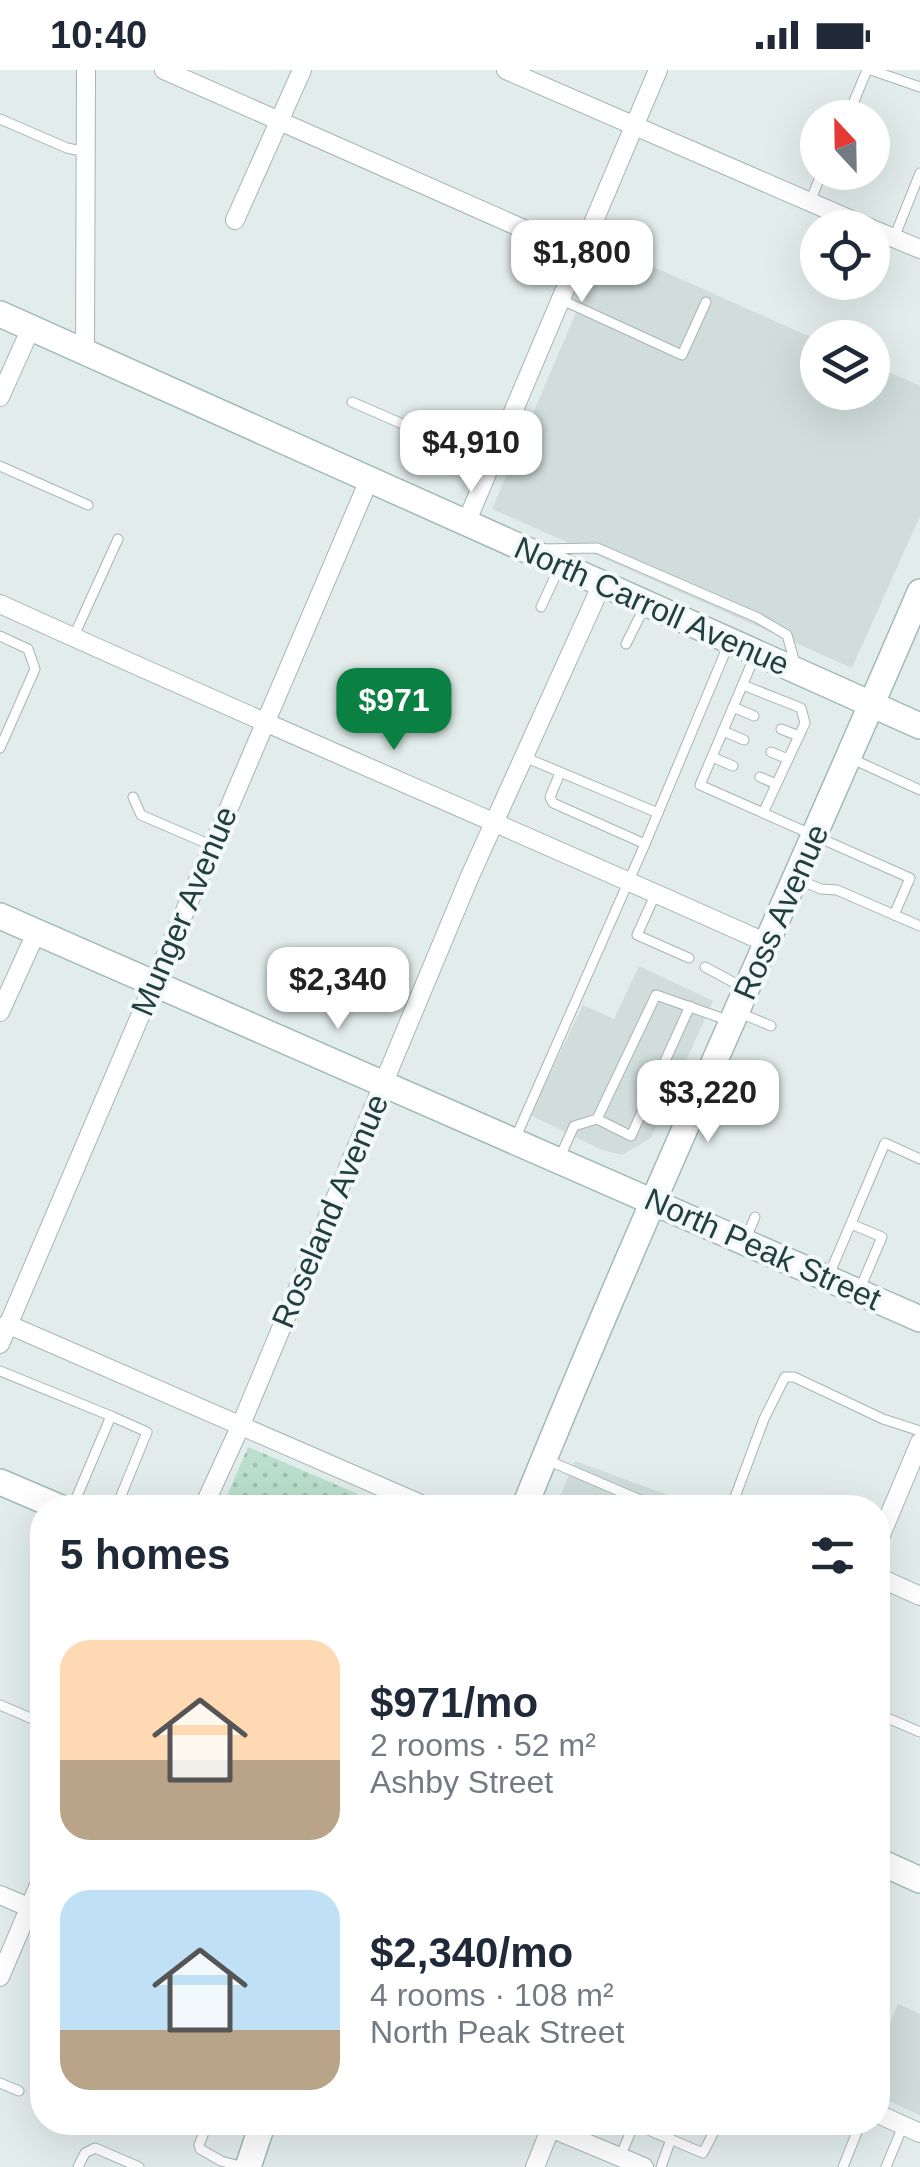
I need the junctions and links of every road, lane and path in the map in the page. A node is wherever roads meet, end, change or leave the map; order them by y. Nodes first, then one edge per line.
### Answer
1 (86, 70) edge
2 (164, 70) edge
3 (302, 70) edge
4 (506, 70) edge
5 (657, 70) edge
6 (869, 70) edge
7 (920, 87) edge
8 (855, 100) edge
9 (0, 119) edge
10 (280, 121) junction
11 (634, 126) junction
12 (86, 152) junction
13 (920, 172) edge
14 (815, 190) edge
15 (810, 202) junction
16 (829, 210) edge
17 (235, 220) dead end
18 (890, 236) edge
19 (894, 238) junction
20 (920, 249) edge
21 (578, 253) junction
22 (559, 299) junction
23 (706, 302) dead end
24 (0, 314) edge
25 (32, 328) junction
26 (85, 352) junction
27 (0, 396) edge
28 (352, 402) dead end
29 (492, 463) junction
30 (0, 466) edge
31 (370, 480) junction
32 (88, 505) dead end
33 (466, 523) junction
34 (118, 539) dead end
35 (528, 551) junction
36 (560, 565) junction
37 (602, 584) junction
38 (920, 592) edge
39 (0, 604) edge
40 (646, 604) junction
41 (541, 608) dead end
42 (0, 636) edge
43 (74, 638) junction
44 (730, 641) junction
45 (626, 644) dead end
46 (756, 653) junction
47 (796, 670) junction
48 (743, 684) junction
49 (872, 704) junction
50 (734, 707) junction
51 (754, 716) dead end
52 (264, 724) junction
53 (920, 726) edge
54 (781, 728) dead end
55 (723, 731) junction
56 (799, 736) junction
57 (744, 740) dead end
58 (0, 748) edge
59 (771, 752) dead end
60 (712, 757) junction
61 (524, 758) junction
62 (849, 758) junction
63 (788, 759) junction
64 (732, 766) dead end
65 (560, 773) junction
66 (760, 777) dead end
67 (776, 784) junction
68 (920, 790) edge
69 (132, 797) dead end
70 (658, 813) junction
71 (762, 813) junction
72 (496, 822) junction
73 (815, 836) junction
74 (645, 844) junction
75 (213, 846) junction
76 (796, 878) junction
77 (629, 881) junction
78 (656, 893) junction
79 (894, 915) junction
80 (0, 916) edge
81 (920, 926) edge
82 (36, 932) junction
83 (768, 944) junction
84 (689, 958) dead end
85 (705, 967) dead end
86 (153, 982) junction
87 (690, 1006) junction
88 (740, 1008) junction
89 (0, 1012) edge
90 (771, 1026) dead end
91 (660, 1076) junction
92 (384, 1082) junction
93 (700, 1094) junction
94 (597, 1118) junction
95 (514, 1140) junction
96 (559, 1159) junction
97 (920, 1159) edge
98 (654, 1200) junction
99 (851, 1224) junction
100 (828, 1277) junction
101 (859, 1292) junction
102 (920, 1318) edge
103 (8, 1324) junction
104 (0, 1344) edge
105 (0, 1371) edge
106 (111, 1416) junction
107 (240, 1427) junction
108 (920, 1431) edge
109 (920, 1442) edge
110 (544, 1458) junction
111 (0, 1482) edge
112 (30, 1495) edge
113 (78, 1495) edge
114 (121, 1495) edge
115 (208, 1495) edge
116 (400, 1495) edge
117 (529, 1495) edge
118 (629, 1495) edge
119 (736, 1495) edge
120 (890, 1513) edge
121 (890, 1583) edge
122 (920, 1596) edge
123 (0, 1705) edge
124 (30, 1718) edge
125 (890, 1719) edge
126 (920, 1732) edge
127 (890, 1866) edge
128 (920, 1880) edge
129 (0, 1895) edge
130 (30, 1908) edge
131 (30, 1921) edge
132 (0, 1977) edge
133 (0, 2083) edge
134 (18, 2091) dead end
135 (912, 2130) edge
136 (202, 2135) edge
137 (258, 2135) edge
138 (544, 2135) edge
139 (570, 2135) edge
140 (629, 2135) edge
141 (661, 2135) edge
142 (712, 2135) edge
143 (856, 2135) edge
144 (671, 2139) junction
145 (620, 2157) junction
146 (78, 2167) edge
147 (139, 2167) edge
148 (246, 2167) edge
149 (535, 2167) edge
150 (644, 2167) edge
151 (661, 2167) edge
152 (843, 2167) edge
153 (886, 2167) edge

1 - 12 street
2 - 10 street
3 - 10 street
4 - 11 street
5 - 11 street
6 - 7 lane
6 - 8 lane
9 - 12 lane
10 - 17 street
10 - 21 street
11 - 15 street
11 - 21 street
12 - 26 street
13 - 19 lane
14 - 15 lane
15 - 16 street
18 - 19 street
19 - 20 street
21 - 22 street
22 - 23 lane
22 - 29 street
24 - 25 main road, North Carroll Avenue
25 - 26 main road, North Carroll Avenue
25 - 27 street
26 - 31 main road, North Carroll Avenue
28 - 29 lane
29 - 33 street
30 - 32 lane
31 - 33 main road, North Carroll Avenue
31 - 52 street, Munger Avenue
33 - 35 main road, North Carroll Avenue
34 - 43 lane
35 - 36 main road, North Carroll Avenue
35 - 47 lane
36 - 37 main road, North Carroll Avenue
36 - 41 lane
37 - 40 main road, North Carroll Avenue
37 - 61 street, Roseland Avenue
38 - 49 main road, Ross Avenue
39 - 43 street
40 - 44 main road, North Carroll Avenue
40 - 45 lane
42 - 58 lane
43 - 52 street
44 - 46 main road, North Carroll Avenue
44 - 70 lane
46 - 47 main road, North Carroll Avenue
46 - 48 lane
47 - 49 main road, North Carroll Avenue
48 - 50 lane
48 - 56 lane
49 - 53 main road, North Carroll Avenue
49 - 62 main road, Ross Avenue
50 - 51 lane
50 - 55 lane
52 - 72 street
52 - 75 street, Munger Avenue
54 - 56 lane
55 - 57 lane
55 - 60 lane
56 - 63 lane
59 - 63 lane
60 - 64 lane
60 - 71 lane
61 - 65 lane
61 - 72 street, Roseland Avenue
62 - 68 lane
62 - 73 main road, Ross Avenue
63 - 67 lane
65 - 70 lane
65 - 74 lane
66 - 67 lane
67 - 71 lane
69 - 75 lane
70 - 74 lane
71 - 73 lane
72 - 77 street
72 - 92 street, Roseland Avenue
73 - 76 main road, Ross Avenue
73 - 79 lane
74 - 77 lane
75 - 86 street, Munger Avenue
76 - 79 lane
76 - 83 main road, Ross Avenue
77 - 78 street
77 - 95 lane
78 - 83 street
78 - 84 lane
79 - 81 lane
80 - 82 main road, North Peak Street
82 - 86 main road, North Peak Street
82 - 89 street
83 - 88 main road, Ross Avenue
85 - 88 lane
86 - 92 main road, North Peak Street
86 - 103 street, Munger Avenue
87 - 88 lane
87 - 91 lane
87 - 94 lane
88 - 90 lane
88 - 93 main road, Ross Avenue
91 - 93 lane
91 - 94 lane
92 - 95 main road, North Peak Street
92 - 107 street, Roseland Avenue
93 - 98 main road, Ross Avenue
94 - 96 lane
95 - 96 main road, North Peak Street
96 - 98 main road, North Peak Street
97 - 99 lane
98 - 100 main road, North Peak Street
98 - 110 main road, Ross Avenue
99 - 100 lane
99 - 101 lane
100 - 101 main road, North Peak Street
101 - 102 main road, North Peak Street
103 - 104 street, Munger Avenue
103 - 107 street
105 - 106 lane
106 - 113 lane
106 - 114 lane
107 - 115 street, Roseland Avenue
107 - 116 street
108 - 119 lane
109 - 120 street
110 - 117 main road, Ross Avenue
110 - 118 lane
111 - 112 main road
121 - 122 street
123 - 124 lane
125 - 126 lane
127 - 128 main road
129 - 130 street
131 - 132 street
133 - 134 lane
135 - 153 lane
136 - 148 lane
137 - 148 main road
138 - 149 street
139 - 145 street
140 - 145 lane
141 - 144 lane
142 - 144 lane
143 - 152 lane
144 - 151 lane
145 - 150 street
146 - 147 lane

